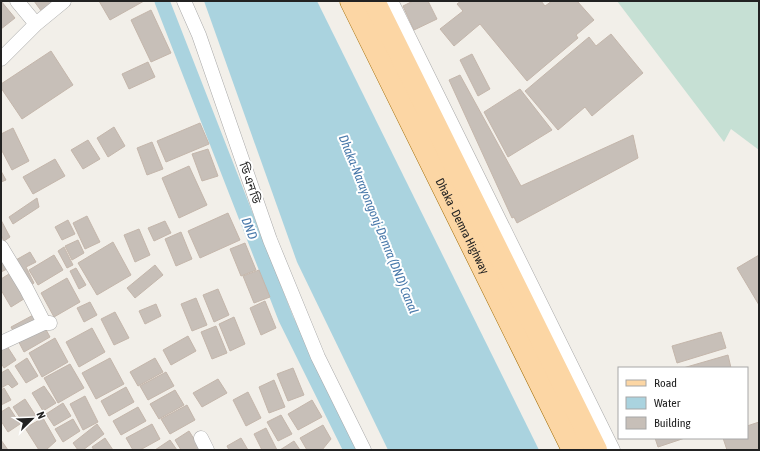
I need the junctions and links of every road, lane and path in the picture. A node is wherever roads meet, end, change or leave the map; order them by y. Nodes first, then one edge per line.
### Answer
1 (17, 1) edge
2 (64, 1) edge
3 (184, 1) edge
4 (351, 1) edge
5 (374, 1) edge
6 (391, 1) edge
7 (36, 24) junction
8 (1, 59) edge
9 (1, 248) edge
10 (1, 343) edge
11 (364, 450) edge
12 (573, 450) edge
13 (596, 450) edge
14 (613, 450) edge

1 - 7 street
2 - 7 street
3 - 11 street, ডি এন ডি
4 - 12 main road, Dhaka - Demra Highway
5 - 13 main road, Dhaka - Demra Highway
6 - 14 street
7 - 8 street
9 - 10 street

